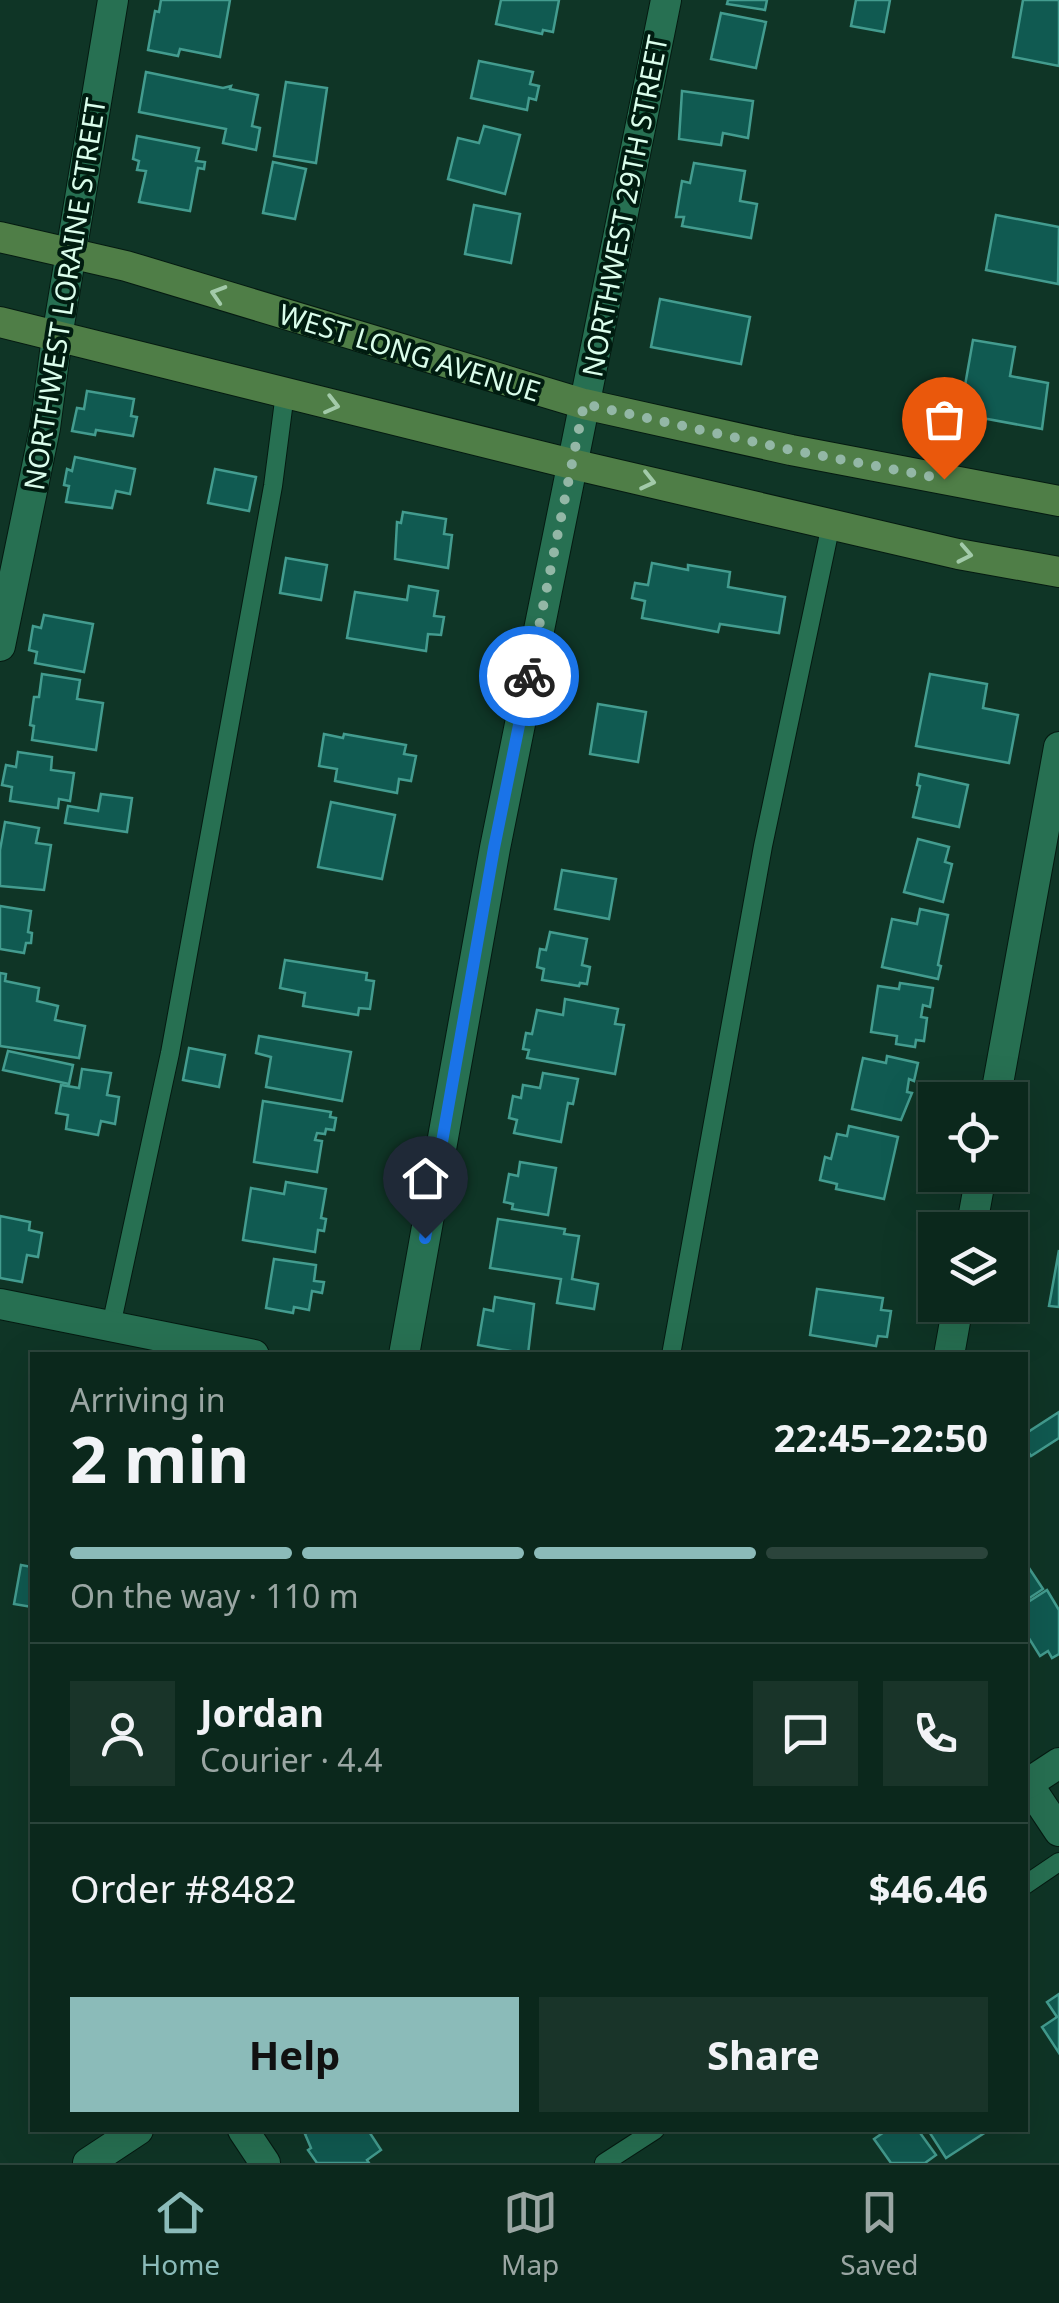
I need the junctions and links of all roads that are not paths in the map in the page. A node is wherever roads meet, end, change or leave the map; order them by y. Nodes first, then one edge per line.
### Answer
1 (113, 0) edge
2 (666, 0) edge
3 (0, 237) edge
4 (71, 254) junction
5 (0, 322) edge
6 (57, 337) junction
7 (285, 393) junction
8 (584, 404) junction
9 (572, 464) junction
10 (1059, 501) edge
11 (831, 524) junction
12 (1059, 572) edge
13 (0, 646) edge
14 (1059, 747) edge
15 (998, 1082) edge
16 (0, 1304) edge
17 (955, 1322) edge
18 (111, 1326) junction
19 (239, 1352) edge
20 (405, 1352) edge
21 (672, 1352) edge
22 (950, 1352) edge
23 (1059, 1762) edge
24 (1028, 1781) edge
25 (1028, 1785) edge
26 (1059, 1831) edge
27 (1059, 1862) edge
28 (1028, 1883) edge
29 (135, 2132) edge
30 (245, 2132) edge
31 (652, 2132) edge
32 (88, 2163) edge
33 (266, 2163) edge
34 (604, 2163) edge

1 - 4 street, NORTHWEST LORAINE STREET
2 - 8 street, NORTHWEST 29TH STREET
3 - 4 main road, WEST LONG AVENUE
4 - 6 street, NORTHWEST LORAINE STREET
8 -> 4 main road, WEST LONG AVENUE
5 - 6 main road
6 - 7 main road
6 - 13 street, NORTHWEST LORAINE STREET
7 -> 9 main road
7 - 18 lane
8 - 9 street, NORTHWEST 29TH STREET
8 - 10 main road, WEST LONG AVENUE
9 -> 11 main road
9 - 20 street, NORTHWEST 29TH STREET
11 -> 12 main road
11 - 21 lane
14 - 15 street
16 - 18 street
17 - 22 street
18 - 19 street
23 - 24 street
25 - 26 street
27 - 28 lane
29 - 32 street
30 - 33 street
31 - 34 lane

